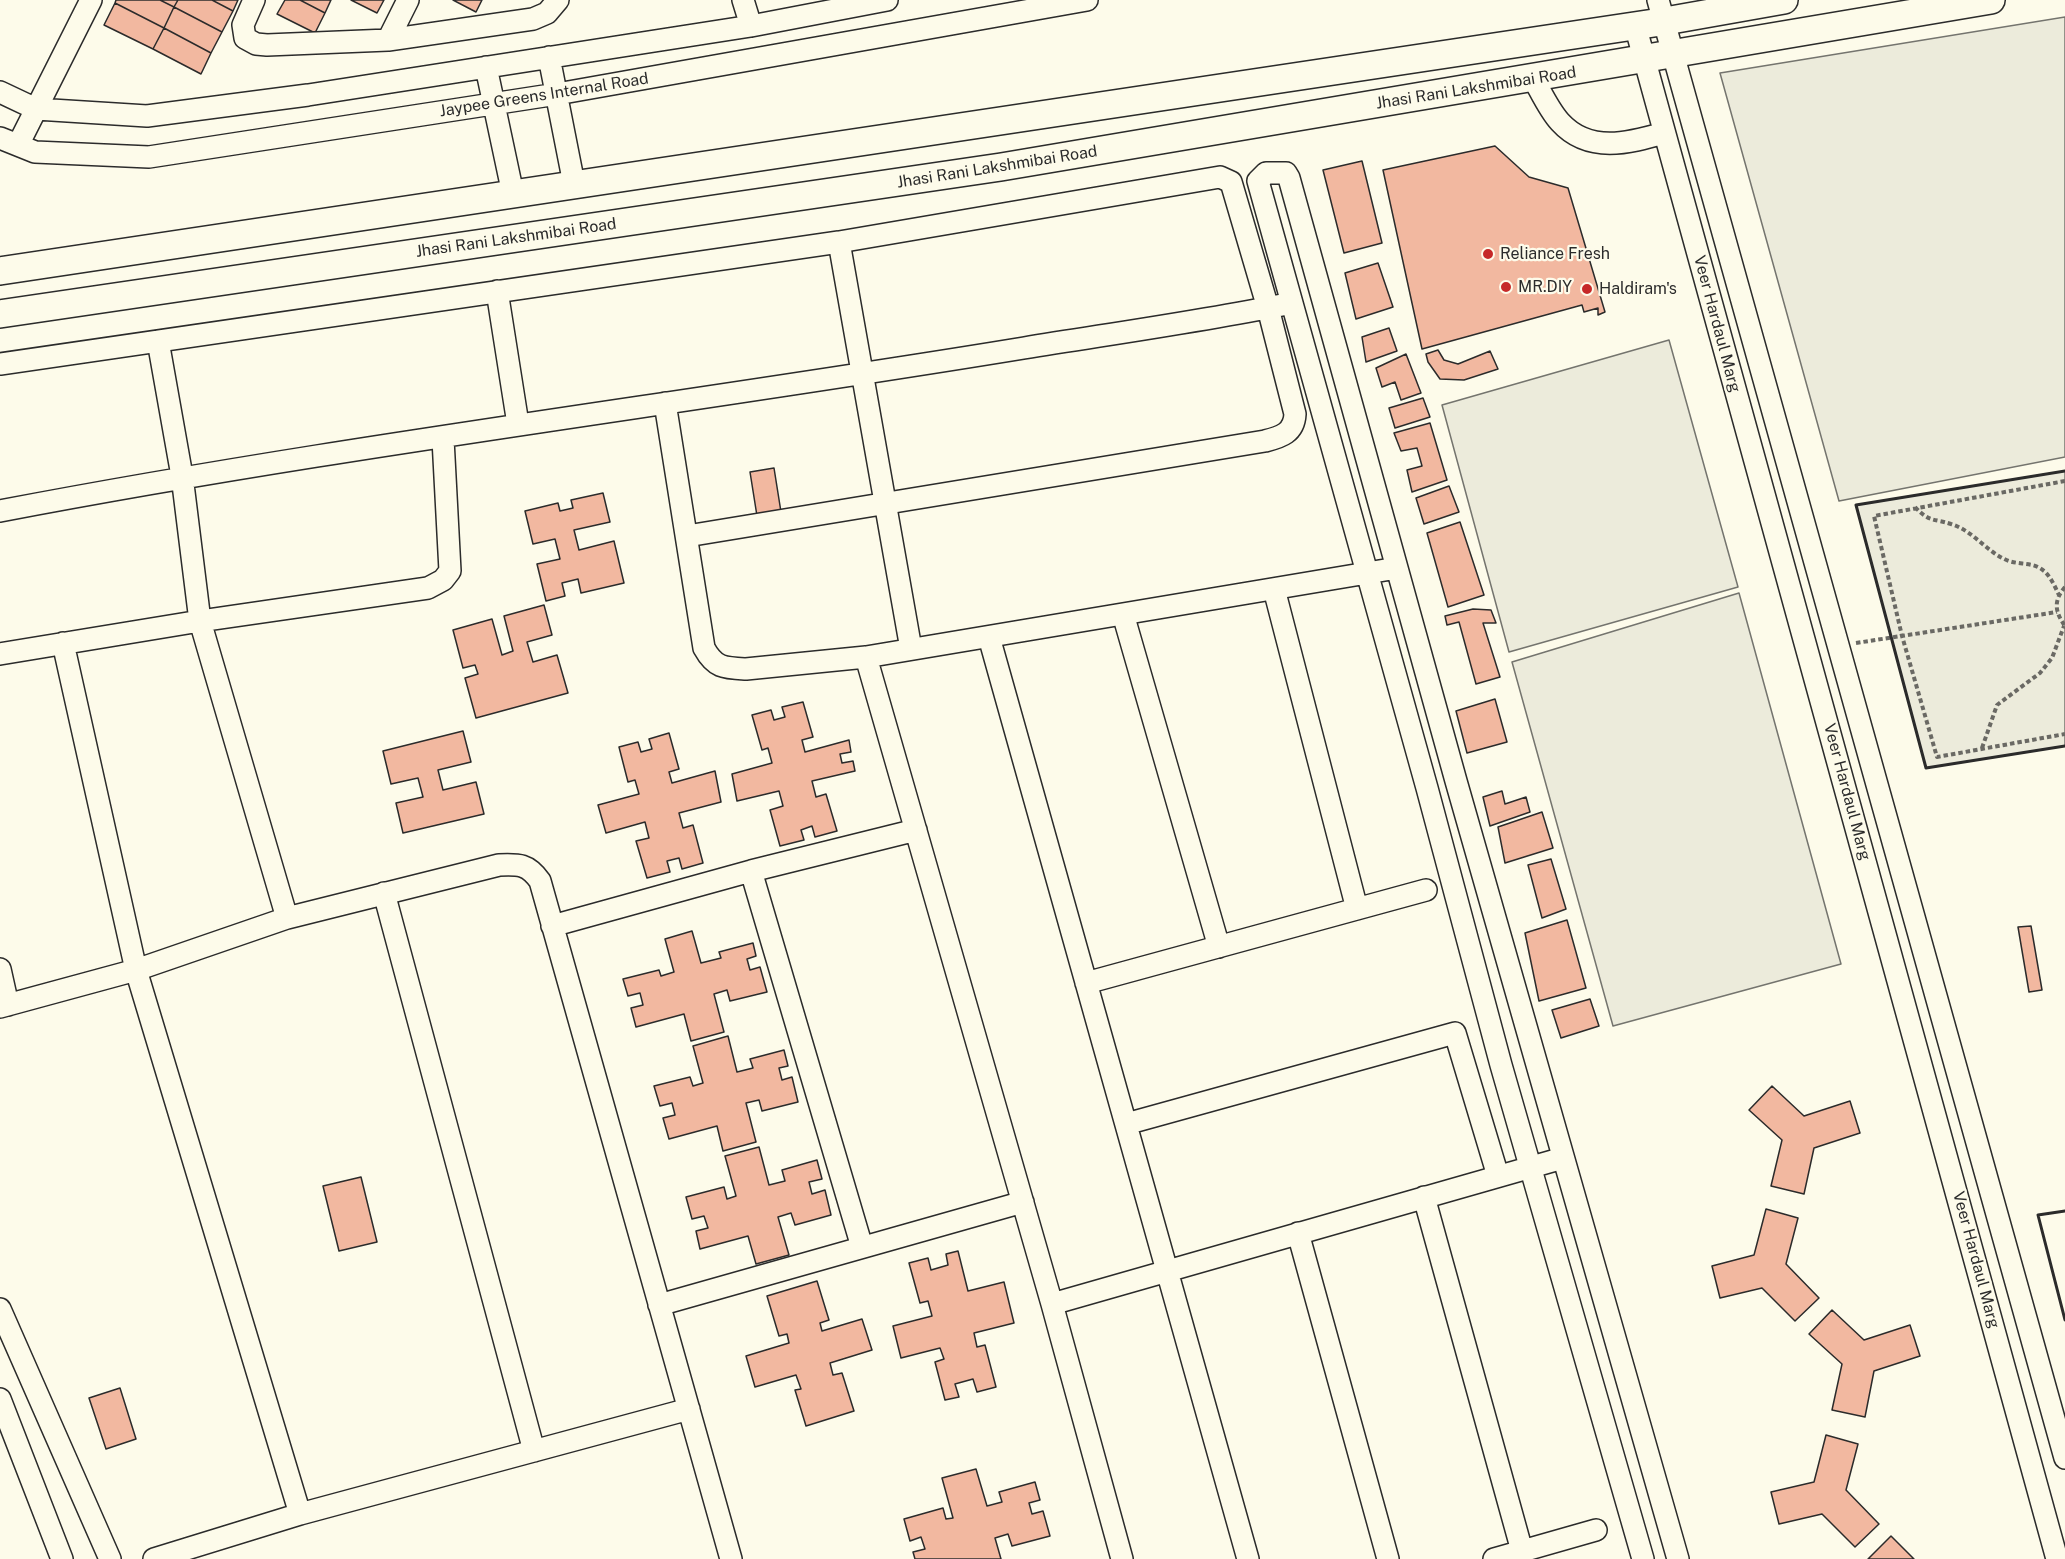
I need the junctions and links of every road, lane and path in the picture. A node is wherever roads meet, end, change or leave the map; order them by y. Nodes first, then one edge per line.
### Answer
1 (91, 0) edge
2 (254, 0) edge
3 (408, 0) edge
4 (558, 0) edge
5 (743, 0) edge
6 (887, 0) edge
7 (1087, 0) edge
8 (1784, 0) edge
9 (1991, 0) edge
10 (1660, 10) edge
11 (1635, 25) junction
12 (751, 26) junction
13 (388, 40) junction
14 (1672, 56) junction
15 (549, 57) junction
16 (1644, 60) junction
17 (486, 67) junction
18 (1533, 78) junction
19 (0, 92) edge
20 (557, 94) junction
21 (494, 104) junction
22 (36, 109) junction
23 (1664, 133) junction
24 (9, 141) edge
25 (574, 184) junction
26 (513, 194) junction
27 (839, 242) junction
28 (0, 271) edge
29 (497, 291) junction
30 (1292, 303) junction
31 (1268, 308) junction
32 (0, 314) edge
33 (158, 341) junction
34 (0, 364) edge
35 (862, 375) junction
36 (665, 403) junction
37 (518, 424) junction
38 (443, 438) junction
39 (182, 476) junction
40 (2065, 482) edge
41 (884, 504) junction
42 (1915, 507) junction
43 (0, 511) edge
44 (687, 536) junction
45 (1397, 568) junction
46 (1368, 574) junction
47 (2065, 587) edge
48 (1274, 589) junction
49 (2059, 595) junction
50 (2057, 612) junction
51 (1123, 614) junction
52 (200, 621) junction
53 (2065, 626) edge
54 (1902, 636) junction
55 (989, 637) junction
56 (63, 644) junction
57 (1838, 645) junction
58 (911, 649) junction
59 (0, 654) edge
60 (866, 657) junction
61 (2065, 735) edge
62 (1982, 748) junction
63 (916, 830) junction
64 (751, 871) junction
65 (1426, 890) dead end
66 (384, 893) junction
67 (1357, 909) junction
68 (287, 918) junction
69 (552, 926) junction
70 (1219, 947) junction
71 (0, 969) edge
72 (136, 970) junction
73 (1086, 983) junction
74 (4, 1006) edge
75 (1126, 1125) junction
76 (1563, 1158) junction
77 (1531, 1168) junction
78 (1498, 1176) junction
79 (1424, 1197) junction
80 (1023, 1202) junction
81 (1298, 1233) junction
82 (862, 1248) junction
83 (1167, 1271) junction
84 (1052, 1304) junction
85 (659, 1305) junction
86 (0, 1309) edge
87 (0, 1399) edge
88 (689, 1409) junction
89 (534, 1451) junction
90 (2065, 1458) edge
91 (2065, 1466) edge
92 (2034, 1470) junction
93 (2055, 1512) edge
94 (300, 1514) junction
95 (1596, 1530) dead end
96 (1522, 1551) junction
97 (728, 1558) edge
98 (62, 1559) edge
99 (110, 1559) edge
100 (154, 1559) edge
101 (1122, 1559) edge
102 (1248, 1559) edge
103 (1388, 1559) edge
104 (1494, 1559) edge
105 (1643, 1559) edge
106 (1678, 1559) edge
107 (2058, 1559) edge

1 - 22 street
2 - 13 street
3 - 13 street
4 - 13 street
5 - 12 street
6 - 12 street
7 - 20 street, Jaypee Greens Internal Road
8 - 10 main road
9 - 14 main road, Jhasi Rani Lakshmibai Road
10 - 11 main road
10 - 14 street, Veer Hardaul Marg
11 - 16 street, Veer Hardaul Marg
11 - 25 main road
12 - 15 street
14 - 16 main road, Jhasi Rani Lakshmibai Road
14 - 57 street, Veer Hardaul Marg
15 - 17 street
15 - 20 street
16 - 18 main road, Jhasi Rani Lakshmibai Road
16 - 23 street, Veer Hardaul Marg
17 - 21 street
17 - 22 street
18 - 23 street
18 - 32 main road, Jhasi Rani Lakshmibai Road
19 - 22 street
20 - 21 street, Jaypee Greens Internal Road
20 - 25 street
21 - 24 street, Jaypee Greens Internal Road
21 - 26 street
22 - 24 street
23 - 92 street, Veer Hardaul Marg
25 - 26 main road
26 - 28 main road
27 - 29 street
27 - 31 street
27 - 35 street
29 - 33 street
29 - 37 street
30 - 31 street
30 - 45 street
30 - 46 street
31 - 35 street
31 - 41 street
33 - 34 street
33 - 39 street
35 - 36 street
35 - 41 street
36 - 37 street
36 - 44 street
37 - 38 street
38 - 39 street
38 - 52 street
39 - 43 street
39 - 52 street
40 - 42 path
41 - 44 street
41 - 58 street
42 - 49 path
42 - 54 path
44 - 60 street
45 - 46 street
45 - 76 street
46 - 48 street
46 - 77 street
47 - 49 path
48 - 51 street
48 - 67 street
49 - 50 path
50 - 53 path
50 - 54 path
51 - 55 street
51 - 70 street
52 - 56 street
52 - 68 street
53 - 62 path
54 - 57 path
54 - 62 path
55 - 58 street
55 - 73 street
56 - 59 street
56 - 72 street
57 - 90 street, Veer Hardaul Marg
58 - 60 street
60 - 63 street
61 - 62 path
63 - 64 street
63 - 80 street
64 - 69 street
64 - 82 street
65 - 67 street
66 - 68 street
66 - 69 street
66 - 89 street
67 - 70 street
68 - 72 street
69 - 85 street
70 - 73 street
71 - 74 street
72 - 74 street
72 - 94 street
73 - 75 street
75 - 78 street
75 - 83 street
76 - 77 street
76 - 106 street
77 - 78 street
77 - 105 street
78 - 79 street
79 - 81 street
79 - 96 street
80 - 82 street
80 - 84 street
81 - 83 street
81 - 103 street
82 - 85 street
83 - 84 street
83 - 102 street
84 - 101 street
85 - 88 street
86 - 99 street
87 - 98 street
88 - 89 street
88 - 97 street
89 - 94 street
91 - 92 street
92 - 93 street, Veer Hardaul Marg
93 - 107 street, Veer Hardaul Marg
94 - 100 street
95 - 96 street
96 - 104 street

